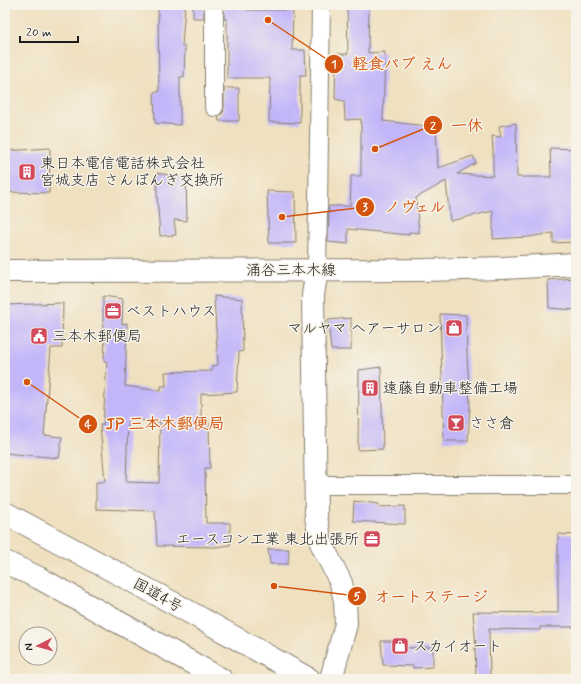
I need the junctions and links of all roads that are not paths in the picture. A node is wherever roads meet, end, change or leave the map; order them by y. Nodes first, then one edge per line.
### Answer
1 (214, 5) edge
2 (321, 5) edge
3 (214, 107) dead end
4 (576, 264) edge
5 (317, 270) junction
6 (5, 271) edge
7 (316, 484) junction
8 (576, 486) edge
9 (5, 513) edge
10 (5, 562) edge
11 (221, 679) edge
12 (309, 679) edge
13 (331, 679) edge

1 - 3 street
2 - 5 street
4 - 5 main road, 涌谷三本木線
5 - 6 main road, 涌谷三本木線
5 - 7 main road
7 - 8 street
7 - 13 main road
9 - 12 main road, 国道4号
10 - 11 main road

